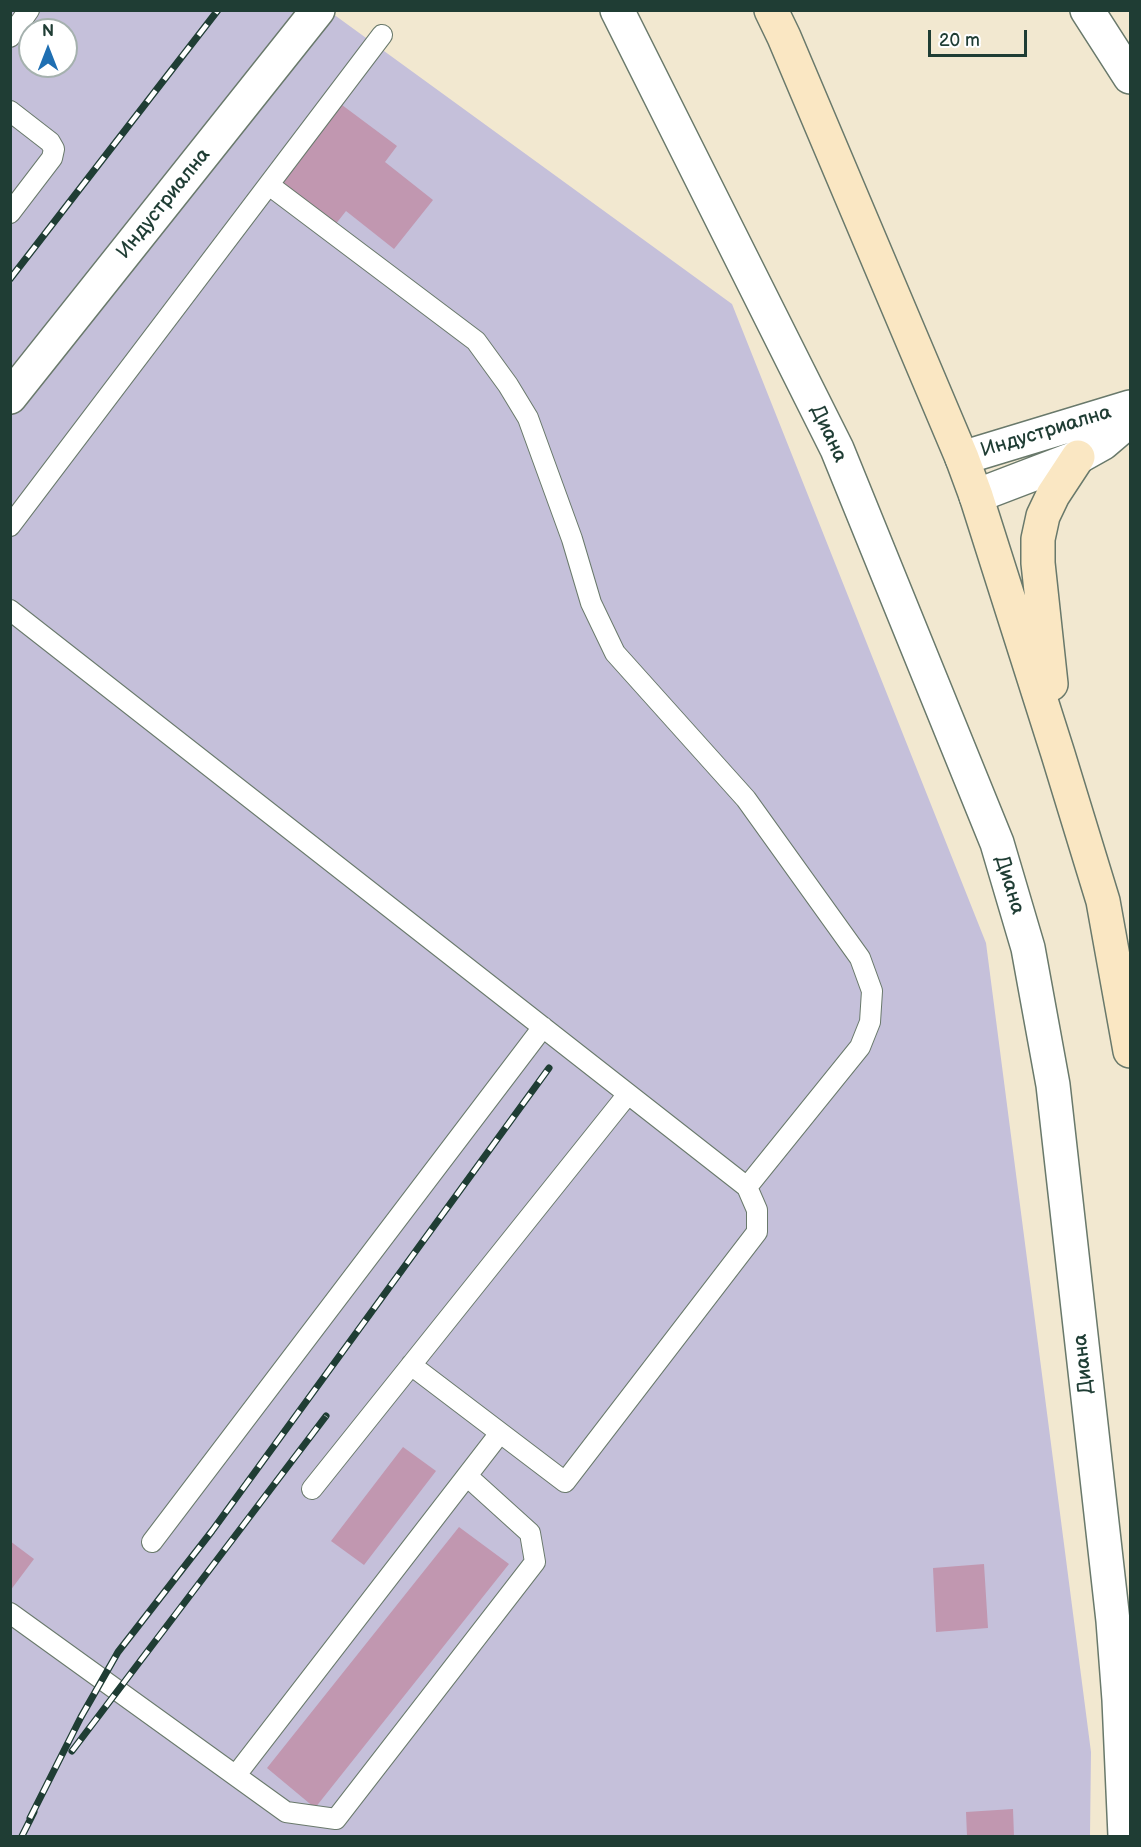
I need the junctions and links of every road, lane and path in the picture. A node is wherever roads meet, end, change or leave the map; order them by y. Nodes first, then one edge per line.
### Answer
1 (29, 10) edge
2 (318, 10) edge
3 (617, 10) edge
4 (771, 10) edge
5 (1087, 10) edge
6 (382, 35) dead end
7 (10, 37) edge
8 (1131, 77) edge
9 (10, 111) edge
10 (269, 185) junction
11 (10, 213) edge
12 (10, 397) edge
13 (1131, 407) edge
14 (1131, 420) edge
15 (1078, 457) junction
16 (962, 458) junction
17 (976, 496) junction
18 (10, 526) edge
19 (10, 610) edge
20 (1058, 754) junction
21 (543, 1027) junction
22 (1131, 1051) edge
23 (628, 1094) junction
24 (747, 1187) junction
25 (411, 1365) junction
26 (500, 1433) junction
27 (467, 1476) junction
28 (312, 1490) dead end
29 (152, 1542) dead end
30 (10, 1613) edge
31 (236, 1775) junction
32 (1125, 1836) edge

1 - 7 lane
2 - 12 street, Индустриална
3 - 32 street, Диана
4 - 16 main road
5 - 8 street
6 - 10 lane
9 - 11 lane
10 - 18 lane
10 - 24 lane
13 - 16 street, Индустриална
14 - 15 street, Индустриална
15 - 17 street, Индустриална
15 - 20 main road
16 - 17 main road
17 - 20 main road
19 - 21 lane
20 - 22 main road
21 - 23 lane
21 - 29 lane
23 - 24 lane
23 - 25 lane
24 - 26 lane
25 - 26 lane
25 - 28 lane
26 - 27 lane
27 - 31 lane
27 - 31 lane
30 - 31 lane

